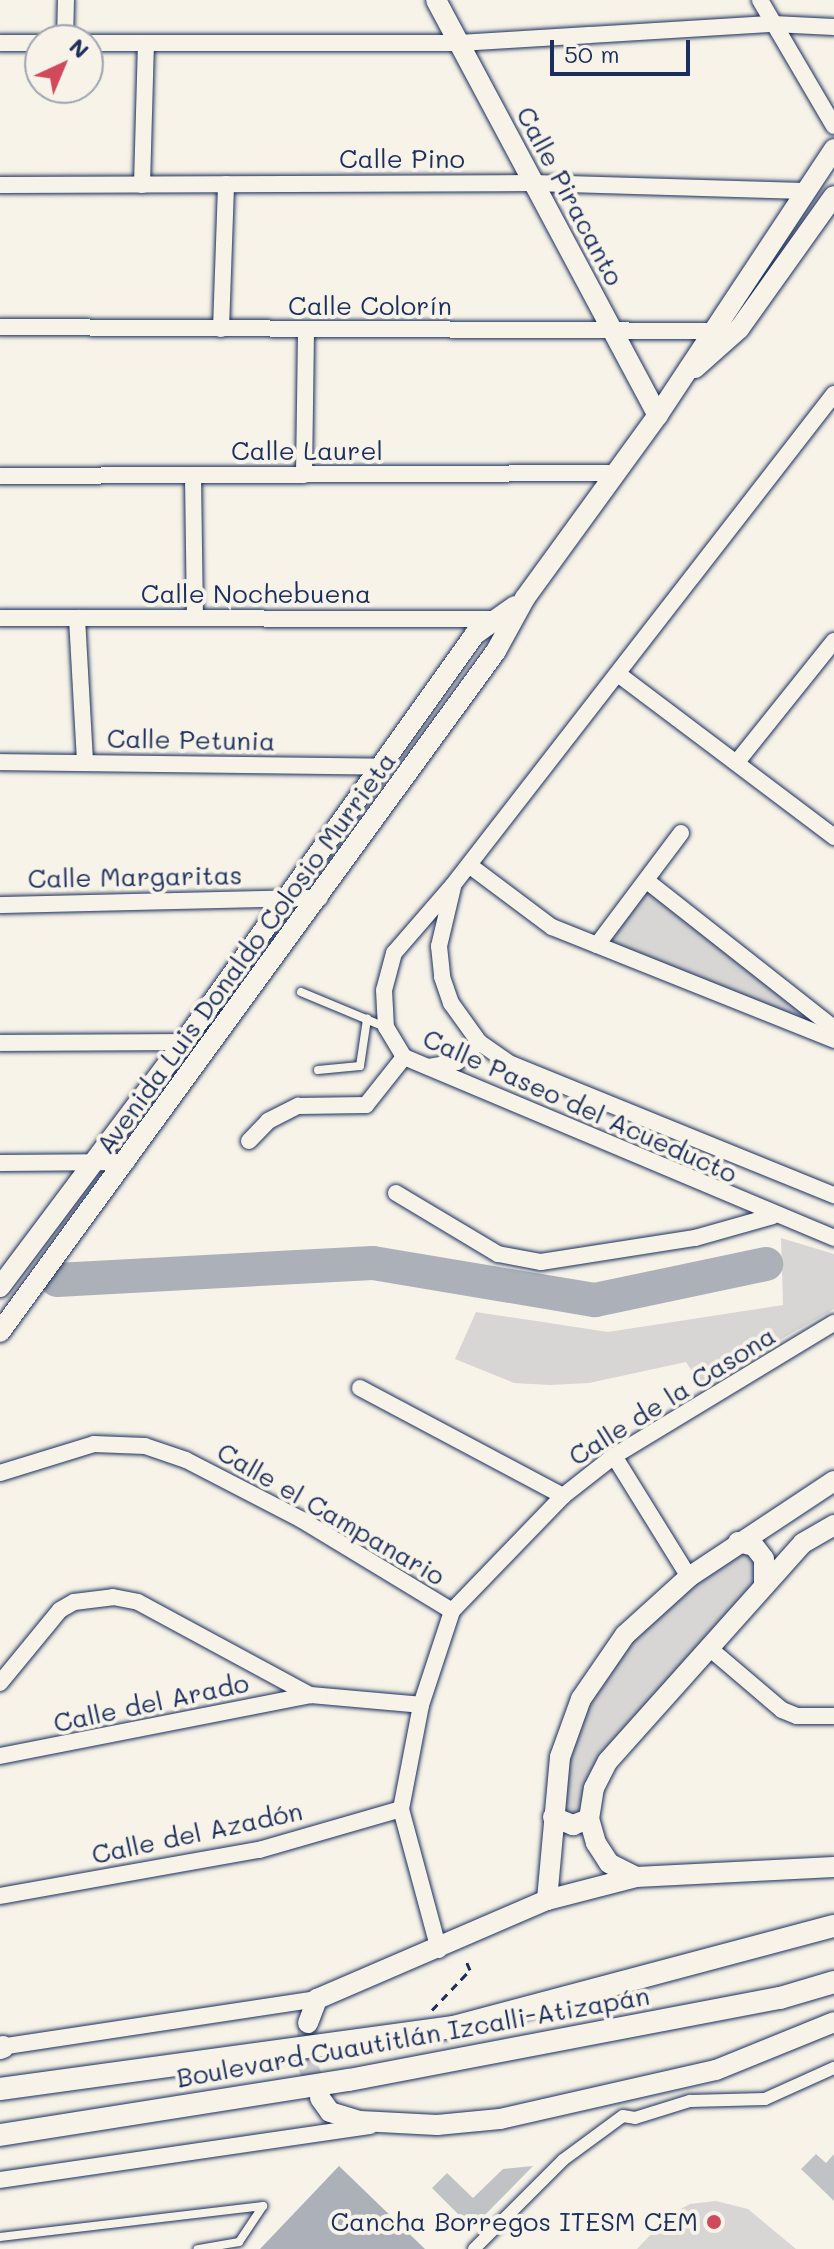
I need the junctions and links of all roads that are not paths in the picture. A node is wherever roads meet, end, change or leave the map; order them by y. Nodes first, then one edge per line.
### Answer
1 (66, 0) edge
2 (436, 0) edge
3 (760, 0) edge
4 (65, 24) edge
5 (773, 24) junction
6 (834, 27) edge
7 (0, 43) edge
8 (24, 43) edge
9 (104, 43) edge
10 (146, 43) junction
11 (459, 43) junction
12 (834, 126) edge
13 (834, 149) edge
14 (533, 183) junction
15 (226, 184) junction
16 (0, 185) edge
17 (142, 185) junction
18 (804, 191) junction
19 (834, 196) edge
20 (0, 327) edge
21 (221, 329) junction
22 (739, 329) junction
23 (306, 330) junction
24 (612, 331) junction
25 (709, 332) junction
26 (683, 379) junction
27 (834, 395) edge
28 (658, 415) junction
29 (614, 473) junction
30 (304, 475) junction
31 (0, 476) edge
32 (193, 476) junction
33 (0, 618) edge
34 (77, 618) junction
35 (195, 618) junction
36 (505, 619) junction
37 (834, 641) edge
38 (618, 674) junction
39 (0, 762) edge
40 (737, 762) junction
41 (85, 763) junction
42 (382, 767) junction
43 (681, 833) dead end
44 (834, 837) edge
45 (469, 865) junction
46 (647, 881) junction
47 (453, 885) junction
48 (289, 898) junction
49 (320, 898) junction
50 (0, 905) edge
51 (597, 945) junction
52 (301, 992) dead end
53 (367, 1019) junction
54 (386, 1027) junction
55 (834, 1028) edge
56 (834, 1040) edge
57 (184, 1042) junction
58 (479, 1042) junction
59 (0, 1043) edge
60 (404, 1057) junction
61 (424, 1068) junction
62 (318, 1070) dead end
63 (249, 1141) dead end
64 (127, 1162) junction
65 (0, 1163) edge
66 (95, 1163) junction
67 (396, 1193) dead end
68 (834, 1195) edge
69 (773, 1216) junction
70 (834, 1238) edge
71 (32, 1243) junction
72 (56, 1254) junction
73 (0, 1287) edge
74 (834, 1323) edge
75 (0, 1332) edge
76 (360, 1388) dead end
77 (614, 1456) junction
78 (0, 1473) edge
79 (834, 1481) edge
80 (563, 1496) junction
81 (834, 1525) edge
82 (738, 1542) junction
83 (689, 1577) junction
84 (764, 1586) junction
85 (452, 1611) junction
86 (708, 1647) junction
87 (0, 1683) edge
88 (310, 1695) junction
89 (421, 1705) junction
90 (834, 1716) edge
91 (0, 1756) edge
92 (401, 1809) junction
93 (553, 1817) junction
94 (589, 1819) junction
95 (834, 1867) edge
96 (636, 1877) junction
97 (0, 1896) edge
98 (547, 1900) junction
99 (834, 1926) edge
100 (446, 1946) junction
101 (834, 1982) edge
102 (573, 1997) junction
103 (317, 1999) junction
104 (834, 2022) edge
105 (308, 2023) tunnel mouth
106 (573, 2038) junction
107 (1, 2047) edge
108 (834, 2068) edge
109 (0, 2089) edge
110 (320, 2098) tunnel mouth
111 (395, 2122) junction
112 (0, 2135) edge
113 (0, 2180) edge
114 (0, 2237) edge
115 (236, 2246) edge
116 (198, 2249) edge
117 (474, 2249) edge

1 - 4 street
2 - 11 street, Calle Piracanto
3 - 5 street
5 - 6 street
5 - 11 street
5 - 12 street
7 - 8 street
9 - 10 street
10 - 11 street
10 - 17 street
11 - 14 street, Calle Piracanto
13 - 18 street, Avenida Luis Donaldo Colosio Murrieta
14 - 15 street, Calle Pino
14 - 18 street, Calle Pino
14 - 24 street, Calle Piracanto
15 - 17 street, Calle Pino
15 - 21 street
16 - 17 street, Calle Pino
18 - 25 street, Avenida Luis Donaldo Colosio Murrieta
19 - 22 street, Avenida Luis Donaldo Colosio Murrieta
20 - 21 street, Calle Colorín
21 - 23 street, Calle Colorín
22 - 25 street, Calle Colorín
22 - 26 street, Avenida Luis Donaldo Colosio Murrieta
23 - 24 street, Calle Colorín
23 - 30 street
24 - 25 street, Calle Colorín
24 - 28 street, Calle Piracanto
25 - 26 street, Avenida Luis Donaldo Colosio Murrieta
26 - 28 street, Avenida Luis Donaldo Colosio Murrieta
27 - 38 street, Calle Paseo del Acueducto
28 - 29 street, Avenida Luis Donaldo Colosio Murrieta
29 - 30 street, Calle Laurel
29 - 36 street, Avenida Luis Donaldo Colosio Murrieta
30 - 32 street, Calle Laurel
31 - 32 street, Calle Laurel
32 - 35 street
33 - 34 street, Calle Nochebuena
34 - 35 street, Calle Nochebuena
34 - 41 street
35 - 36 street, Calle Nochebuena
36 - 42 street, Avenida Luis Donaldo Colosio Murrieta
36 - 49 street, Avenida Luis Donaldo Colosio Murrieta
37 - 40 street
38 - 40 street
38 - 45 street, Calle Paseo del Acueducto
39 - 41 street, Calle Petunia
40 - 44 street
41 - 42 street, Calle Petunia
42 - 48 street, Avenida Luis Donaldo Colosio Murrieta
43 - 46 street
45 - 47 street, Calle Paseo del Acueducto
45 - 51 street
46 - 51 street
46 - 55 street
47 - 54 street, Calle Paseo del Acueducto
47 - 58 street, Calle Paseo del Acueducto
48 - 49 street, Calle Margaritas
48 - 50 street, Calle Margaritas
48 - 57 street, Avenida Luis Donaldo Colosio Murrieta
49 - 64 street, Avenida Luis Donaldo Colosio Murrieta
51 - 56 street
52 - 53 lane
53 - 54 lane
53 - 62 lane
54 - 60 street, Calle Paseo del Acueducto
57 - 59 street
57 - 66 street, Avenida Luis Donaldo Colosio Murrieta
58 - 61 street
58 - 68 street, Calle Paseo del Acueducto
60 - 61 street, Calle Paseo del Acueducto
60 - 63 street
61 - 69 street, Calle Paseo del Acueducto
64 - 66 street
64 - 72 street, Avenida Luis Donaldo Colosio Murrieta
65 - 66 street
66 - 71 street, Avenida Luis Donaldo Colosio Murrieta
67 - 69 street
69 - 70 street, Calle Paseo del Acueducto
71 - 72 street
71 - 73 street, Avenida Luis Donaldo Colosio Murrieta
72 - 75 street, Avenida Luis Donaldo Colosio Murrieta
74 - 77 street, Calle de la Casona
76 - 80 street
77 - 80 street, Calle de la Casona
77 - 83 street
78 - 85 street, Calle el Campanario
79 - 82 street
80 - 85 street, Calle de la Casona
81 - 84 street
82 - 83 street
82 - 84 street
83 - 93 street
84 - 86 street
85 - 89 street, Calle de la Casona
86 - 90 street
86 - 94 street
87 - 88 street, Calle del Arado
88 - 89 street, Calle del Arado
88 - 91 street, Calle del Arado
89 - 92 street, Calle de la Casona
92 - 97 street, Calle del Azadón
92 - 100 street, Calle de la Casona
93 - 94 street
93 - 98 street
94 - 96 street
95 - 96 street, Boulevard Cuautitlán Izcalli-Atizapán
96 - 98 street, Boulevard Cuautitlán Izcalli-Atizapán
98 - 100 street, Boulevard Cuautitlán Izcalli-Atizapán
99 - 102 main road, Boulevard Cuautitlán Izcalli-Atizapán
100 - 103 street, Boulevard Cuautitlán Izcalli-Atizapán
101 - 106 main road, Boulevard Cuautitlán Izcalli-Atizapán
102 - 106 main road
102 - 109 main road, Boulevard Cuautitlán Izcalli-Atizapán
103 - 105 street
103 - 107 street, Boulevard Cuautitlán Izcalli-Atizapán
104 - 111 street
106 - 112 main road, Boulevard Cuautitlán Izcalli-Atizapán
108 - 117 street
110 - 111 street
111 - 113 street
114 - 115 lane
115 - 116 lane

